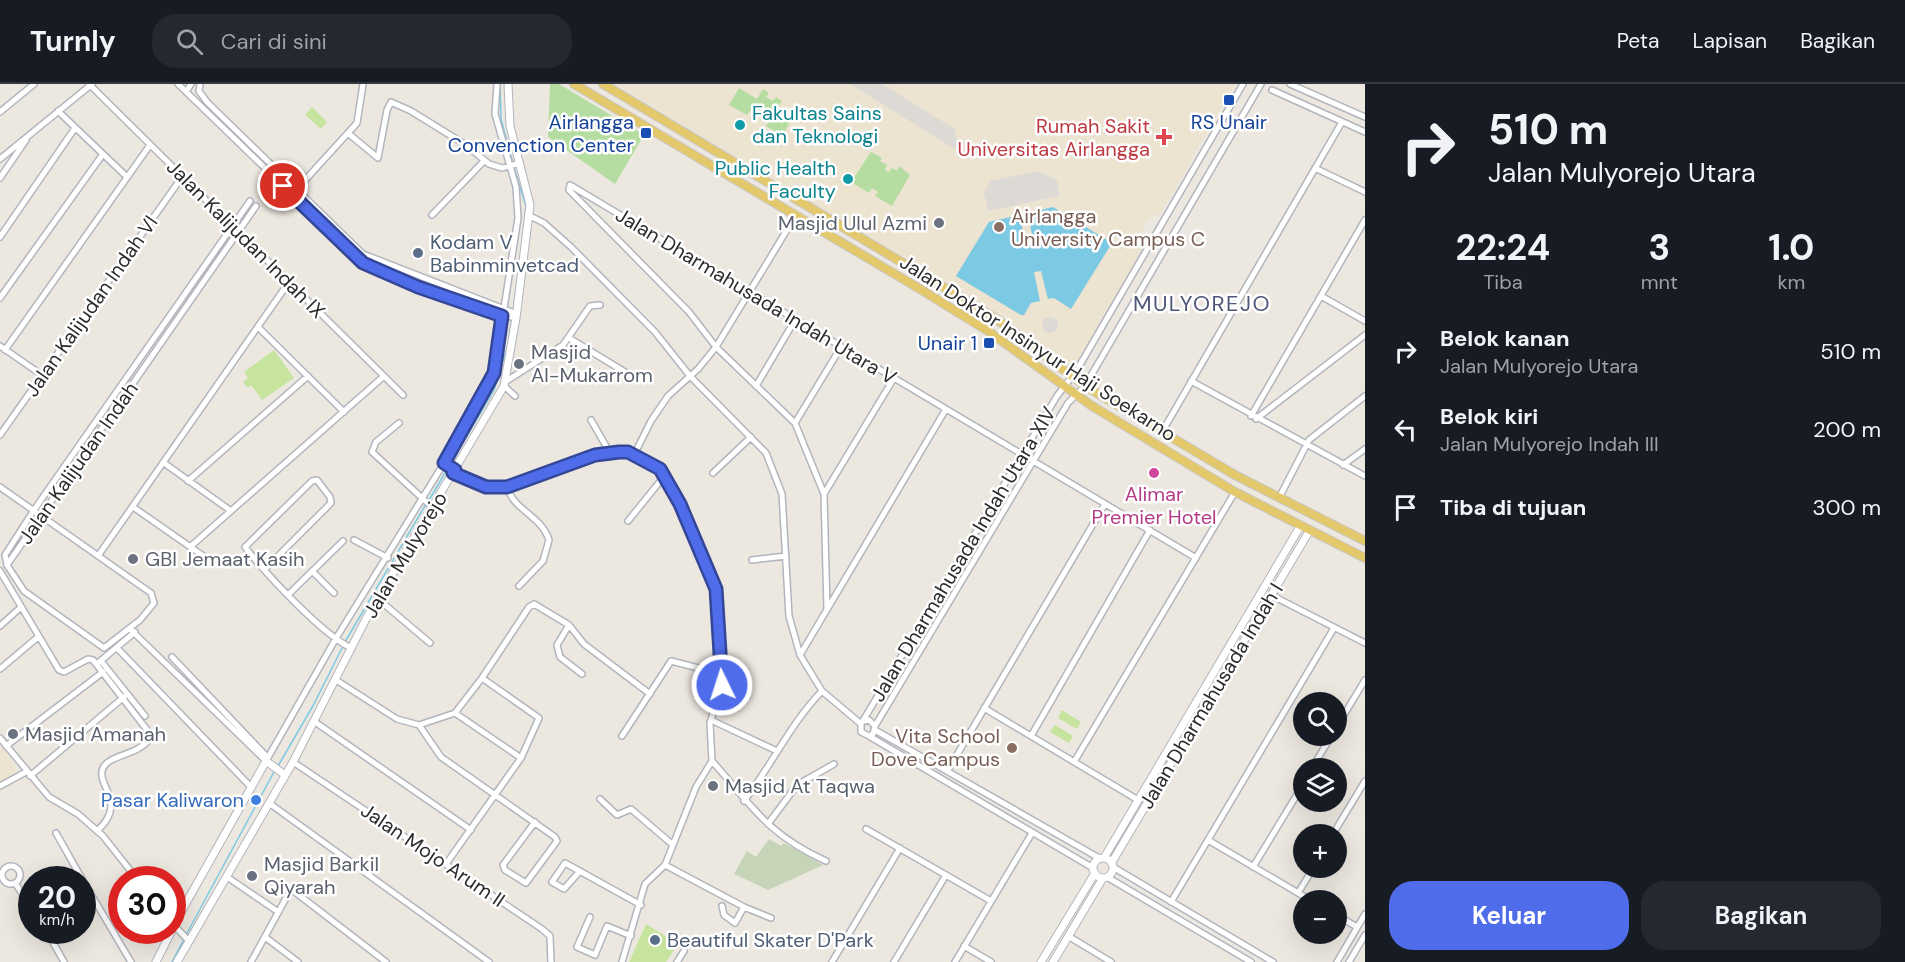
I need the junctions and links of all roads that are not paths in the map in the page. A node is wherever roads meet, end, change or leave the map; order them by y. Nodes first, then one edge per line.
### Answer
1 (34, 84) edge
2 (90, 84) edge
3 (178, 84) edge
4 (191, 84) edge
5 (200, 84) edge
6 (363, 84) edge
7 (497, 84) edge
8 (508, 84) edge
9 (574, 84) edge
10 (603, 84) edge
11 (1243, 84) edge
12 (1261, 84) edge
13 (1290, 84) edge
14 (1272, 90) dead end
15 (186, 92) junction
16 (58, 111) junction
17 (0, 112) edge
18 (1365, 117) edge
19 (1342, 122) junction
20 (504, 127) junction
21 (75, 128) junction
22 (1365, 132) edge
23 (349, 134) junction
24 (30, 135) junction
25 (506, 136) junction
26 (150, 145) junction
27 (103, 154) junction
28 (0, 159) edge
29 (484, 161) junction
30 (514, 165) junction
31 (1315, 168) junction
32 (127, 177) junction
33 (182, 177) junction
34 (0, 178) edge
35 (297, 189) junction
36 (1365, 192) edge
37 (250, 201) dead end
38 (256, 206) dead end
39 (432, 215) dead end
40 (796, 215) junction
41 (530, 216) junction
42 (1365, 220) edge
43 (231, 225) junction
44 (238, 231) junction
45 (1, 233) edge
46 (421, 278) junction
47 (289, 282) junction
48 (418, 287) junction
49 (750, 293) junction
50 (1321, 296) junction
51 (0, 298) edge
52 (600, 305) dead end
53 (504, 313) junction
54 (515, 316) junction
55 (795, 320) junction
56 (1365, 321) edge
57 (258, 327) junction
58 (1365, 335) edge
59 (569, 338) junction
60 (716, 347) junction
61 (841, 347) junction
62 (3, 348) edge
63 (42, 375) junction
64 (308, 376) junction
65 (384, 376) junction
66 (690, 376) junction
67 (633, 378) dead end
68 (894, 378) junction
69 (1072, 378) junction
70 (1191, 381) junction
71 (504, 384) junction
72 (756, 386) junction
73 (1085, 386) junction
74 (1064, 387) junction
75 (403, 395) dead end
76 (515, 396) dead end
77 (1076, 396) junction
78 (1365, 396) edge
79 (946, 409) junction
80 (344, 412) junction
81 (1254, 417) junction
82 (472, 419) junction
83 (591, 420) dead end
84 (399, 423) dead end
85 (480, 423) junction
86 (795, 423) junction
87 (1162, 432) junction
88 (0, 435) edge
89 (751, 437) junction
90 (1306, 446) junction
91 (1365, 449) edge
92 (610, 453) junction
93 (1021, 454) junction
94 (634, 455) junction
95 (1034, 462) junction
96 (164, 463) junction
97 (1344, 465) junction
98 (450, 468) junction
99 (713, 473) dead end
100 (666, 474) junction
101 (1235, 475) junction
102 (1365, 476) edge
103 (188, 481) junction
104 (0, 487) edge
105 (507, 487) junction
106 (1228, 487) junction
107 (1235, 492) junction
108 (824, 494) junction
109 (1280, 498) junction
110 (423, 501) junction
111 (1105, 504) junction
112 (133, 507) junction
113 (432, 507) junction
114 (34, 510) junction
115 (231, 511) junction
116 (42, 516) junction
117 (628, 521) dead end
118 (1301, 525) junction
119 (1150, 530) junction
120 (1310, 530) junction
121 (354, 540) dead end
122 (343, 541) dead end
123 (1365, 541) edge
124 (190, 547) junction
125 (98, 556) junction
126 (786, 556) junction
127 (1196, 558) junction
128 (1365, 558) edge
129 (752, 560) dead end
130 (212, 562) dead end
131 (390, 563) junction
132 (7, 565) junction
133 (265, 569) junction
134 (312, 571) junction
135 (1, 576) edge
136 (519, 586) dead end
137 (334, 593) dead end
138 (289, 594) junction
139 (1271, 595) junction
140 (378, 599) junction
141 (20, 608) junction
142 (827, 609) junction
143 (569, 625) junction
144 (0, 626) edge
145 (1334, 628) junction
146 (134, 630) junction
147 (38, 637) junction
148 (337, 641) junction
149 (430, 643) dead end
150 (1365, 643) edge
151 (348, 647) junction
152 (117, 648) junction
153 (801, 655) junction
154 (172, 657) dead end
155 (99, 663) junction
156 (0, 669) edge
157 (103, 672) junction
158 (582, 674) dead end
159 (722, 674) junction
160 (482, 678) junction
161 (1365, 680) edge
162 (338, 682) junction
163 (1206, 684) junction
164 (1215, 689) junction
165 (822, 692) junction
166 (650, 694) junction
167 (124, 697) junction
168 (984, 708) junction
169 (1347, 710) edge
170 (456, 713) junction
171 (145, 716) dead end
172 (711, 720) junction
173 (315, 722) junction
174 (863, 722) junction
175 (419, 725) junction
176 (875, 728) junction
177 (622, 736) dead end
178 (868, 736) junction
179 (1031, 736) junction
180 (0, 738) edge
181 (6, 746) junction
182 (777, 751) junction
183 (521, 758) junction
184 (268, 761) junction
185 (712, 761) junction
186 (293, 762) junction
187 (1074, 762) junction
188 (834, 764) dead end
189 (948, 770) junction
190 (282, 772) junction
191 (28, 774) junction
192 (1365, 781) edge
193 (0, 786) edge
194 (251, 787) junction
195 (496, 794) junction
196 (600, 799) dead end
197 (1138, 800) junction
198 (744, 801) junction
199 (1293, 801) edge
200 (269, 803) junction
201 (535, 822) junction
202 (768, 824) junction
203 (1339, 824) edge
204 (866, 829) dead end
205 (471, 830) junction
206 (97, 831) junction
207 (56, 833) dead end
208 (1032, 833) junction
209 (1208, 840) junction
210 (673, 845) junction
211 (900, 849) junction
212 (1101, 858) junction
213 (826, 861) dead end
214 (446, 864) junction
215 (665, 865) junction
216 (1112, 865) junction
217 (75, 866) edge
218 (126, 866) edge
219 (1253, 867) junction
220 (580, 871) junction
221 (1094, 871) junction
222 (946, 875) junction
223 (227, 877) junction
224 (1105, 878) junction
225 (15, 883) dead end
226 (18, 887) edge
227 (1293, 890) edge
228 (991, 901) junction
229 (1171, 902) junction
230 (96, 903) edge
231 (186, 905) edge
232 (641, 905) junction
233 (722, 906) dead end
234 (744, 907) junction
235 (277, 911) junction
236 (1365, 914) edge
237 (590, 916) dead end
238 (771, 918) dead end
239 (1347, 921) edge
240 (1357, 927) junction
241 (1365, 935) edge
242 (631, 936) junction
243 (1068, 936) junction
244 (265, 937) junction
245 (187, 940) joint
246 (54, 944) edge
247 (165, 944) edge
248 (964, 946) junction
249 (684, 951) dead end
250 (252, 959) edge
251 (678, 961) edge
252 (64, 962) edge
253 (131, 962) edge
254 (156, 962) edge
255 (177, 962) edge
256 (298, 962) edge
257 (386, 962) edge
258 (489, 962) edge
259 (551, 962) edge
260 (622, 962) edge
261 (832, 962) edge
262 (894, 962) edge
263 (955, 962) edge
264 (992, 962) edge
265 (1041, 962) edge
266 (1053, 962) edge
267 (1111, 962) edge
268 (1251, 962) edge
269 (1273, 962) edge
270 (1337, 962) edge
271 (1349, 962) edge

1 - 17 street
2 - 16 street
2 - 26 street, Jalan Kalijudan Indah IX
3 - 15 street
4 - 15 street
5 - 35 street
6 - 23 street
7 - 20 street
8 - 20 main road, Jalan Mulyorejo
9 - 40 main road, Jalan Doktor Insinyur Haji Soekarno
10 - 69 main road, Jalan Doktor Insinyur Haji Soekarno
11 - 69 street, Jalan Dharmahusada Indah Utara XIV
12 - 73 street, Jalan Dharmahusada Indah Utara XIV
13 - 18 street
14 - 19 street
15 - 48 street
16 - 21 street
16 - 24 street
19 - 22 street
19 - 31 street
20 - 25 main road, Jalan Mulyorejo
20 - 25 street
21 - 27 street
21 - 45 street
23 - 29 street
23 - 35 street
24 - 28 street
24 - 34 street
25 - 30 main road, Jalan Mulyorejo
25 - 30 street
26 - 32 street
26 - 33 street, Jalan Kalijudan Indah IX
27 - 32 street
27 - 51 street
29 - 30 street
29 - 39 street
30 - 41 main road, Jalan Mulyorejo
30 - 53 street
31 - 36 street
31 - 70 street
32 - 62 street
33 - 43 street, Jalan Kalijudan Indah IX
33 - 63 street, Jalan Kalijudan Indah VI
35 - 46 street
37 - 43 street, Jalan Kalijudan Indah
38 - 44 street, Jalan Kalijudan Indah
40 - 49 street
40 - 74 main road, Jalan Doktor Insinyur Haji Soekarno
41 - 54 main road, Jalan Mulyorejo
41 - 66 street, Jalan Dharmahusada Indah Utara XIV
42 - 50 street
43 - 44 street, Jalan Kalijudan Indah IX
43 - 114 street, Jalan Kalijudan Indah
44 - 47 street, Jalan Kalijudan Indah IX
44 - 116 street, Jalan Kalijudan Indah
46 - 48 street
46 - 53 street
47 - 57 street
47 - 65 street, Jalan Kalijudan Indah IX
48 - 53 street
49 - 55 street, Jalan Dharmahusada Indah Utara V
49 - 60 street
49 - 60 street, Jalan Dharmahusada Indah Utara V
50 - 56 street
50 - 81 street
52 - 59 street
53 - 54 street
53 - 82 street
54 - 71 main road, Jalan Mulyorejo
55 - 61 street, Jalan Dharmahusada Indah Utara V
55 - 72 street
57 - 64 street
57 - 96 street
58 - 81 street
59 - 67 street
59 - 71 street
60 - 66 street
60 - 72 street
61 - 68 street, Jalan Dharmahusada Indah Utara V
61 - 86 street
62 - 63 street
63 - 88 street, Jalan Kalijudan Indah VI
64 - 80 street
64 - 103 street
65 - 75 street, Jalan Kalijudan Indah IX
65 - 80 street
66 - 89 street, Jalan Dharmahusada Indah Utara XIV
66 - 94 street
68 - 79 street, Jalan Dharmahusada Indah Utara V
68 - 108 street
69 - 73 main road, Jalan Doktor Insinyur Haji Soekarno
69 - 74 street, Jalan Dharmahusada Indah Utara XIV
70 - 81 street
70 - 87 street
71 - 76 street
71 - 85 main road, Jalan Mulyorejo
72 - 86 street
73 - 77 street, Jalan Dharmahusada Indah Utara XIV
73 - 87 main road, Jalan Doktor Insinyur Haji Soekarno
74 - 77 main road, Jalan Doktor Insinyur Haji Soekarno
74 - 93 street, Jalan Dharmahusada Indah Utara XIV
77 - 95 street, Jalan Dharmahusada Indah Utara XIV
77 - 106 main road, Jalan Doktor Insinyur Haji Soekarno
78 - 90 street
79 - 93 street, Jalan Dharmahusada Indah Utara V
79 - 142 street
80 - 115 street
81 - 90 street
82 - 85 street
82 - 98 street
83 - 92 street
84 - 110 street
85 - 98 main road, Jalan Mulyorejo
86 - 108 street
87 - 101 main road, Jalan Doktor Insinyur Haji Soekarno
89 - 99 street
89 - 126 street, Jalan Dharmahusada Indah Utara XIV
90 - 97 street
90 - 109 street
91 - 97 street
92 - 94 street
92 - 105 street
93 - 95 street, Jalan Dharmahusada Indah Utara V
93 - 174 street, Jalan Dharmahusada Indah Utara XIV
94 - 100 street
95 - 111 street, Jalan Dharmahusada Indah Utara V
95 - 176 street, Jalan Dharmahusada Indah Utara XIV
96 - 103 street
96 - 112 street
97 - 102 street
98 - 105 street
98 - 110 street
98 - 113 main road, Jalan Mulyorejo
100 - 117 street
100 - 159 street
101 - 106 main road
101 - 109 main road, Jalan Doktor Insinyur Haji Soekarno
103 - 115 street
104 - 114 street
105 - 136 street
106 - 107 main road, Jalan Doktor Insinyur Haji Soekarno
107 - 118 main road, Jalan Doktor Insinyur Haji Soekarno
107 - 127 street
108 - 142 street
109 - 123 main road, Jalan Doktor Insinyur Haji Soekarno
110 - 113 street
110 - 131 street
111 - 119 street, Jalan Dharmahusada Indah Utara V
111 - 168 street
112 - 124 street
112 - 125 street
113 - 131 main road, Jalan Mulyorejo
114 - 116 street
114 - 132 street, Jalan Kalijudan Indah
115 - 124 street
116 - 125 street
116 - 132 street, Jalan Kalijudan Indah
118 - 120 main road, Jalan Doktor Insinyur Haji Soekarno
118 - 163 main road, Jalan Dharmahusada Indah I
119 - 127 street, Jalan Dharmahusada Indah Utara V
119 - 179 street
120 - 128 main road, Jalan Doktor Insinyur Haji Soekarno
120 - 139 main road, Jalan Dharmahusada Indah I
121 - 131 street
122 - 134 street
124 - 130 street
125 - 146 street
126 - 129 street
126 - 153 street, Jalan Dharmahusada Indah Utara XIV
127 - 187 street
131 - 140 main road, Jalan Mulyorejo
131 - 148 street
132 - 146 street
133 - 133 street
133 - 138 street
134 - 137 street
134 - 138 street
135 - 141 street
138 - 148 street
139 - 145 street
139 - 164 main road, Jalan Dharmahusada Indah I
140 - 149 street
140 - 151 main road, Jalan Mulyorejo
141 - 144 street
141 - 147 street
142 - 153 street
143 - 158 street
143 - 160 street
143 - 166 street
145 - 150 street
145 - 209 street
146 - 152 street
146 - 184 street
147 - 155 street
147 - 156 street
148 - 151 street
148 - 184 street
151 - 162 main road, Jalan Mulyorejo
152 - 155 street
152 - 194 street
153 - 165 street, Jalan Dharmahusada Indah Utara XIV
154 - 184 street
155 - 157 street
155 - 171 street
157 - 167 street
157 - 181 street
159 - 166 street
159 - 172 street
160 - 170 street
160 - 183 street
161 - 169 street
162 - 173 main road, Jalan Mulyorejo
162 - 175 street
163 - 164 main road
163 - 197 main road, Jalan Dharmahusada Indah I
164 - 216 main road, Jalan Dharmahusada Indah I
165 - 174 street, Jalan Dharmahusada Indah Utara XIV
165 - 182 street
166 - 177 street
167 - 191 street
167 - 206 street
168 - 179 street
168 - 189 street
170 - 175 street
170 - 183 street
172 - 182 street
172 - 185 street
173 - 186 main road, Jalan Mulyorejo
173 - 205 street
174 - 176 street
174 - 178 street
175 - 195 street
176 - 178 street, Jalan Dharmahusada Indah Utara XIV
176 - 189 street
178 - 208 street
179 - 187 street
180 - 181 street
181 - 191 street
182 - 198 street
183 - 195 street
184 - 190 main road
184 - 194 main road
185 - 198 street
185 - 210 street
186 - 190 main road, Jalan Mulyorejo
186 - 214 street, Jalan Mojo Arum II
187 - 197 street
188 - 202 street
189 - 212 street
190 - 200 main road, Jalan Mulyorejo
191 - 193 street
191 - 206 street
192 - 203 street
194 - 231 main road
195 - 201 street
195 - 205 street
196 - 210 street
197 - 212 main road, Jalan Dharmahusada Indah I
198 - 202 street
199 - 219 street
200 - 223 main road, Jalan Mulyorejo
200 - 258 street
201 - 201 street
202 - 213 street
204 - 211 street
205 - 214 street
206 - 218 street
207 - 217 street
208 - 221 street
208 - 228 street
209 - 219 street
209 - 229 street
210 - 215 street
211 - 222 street
211 - 261 street
212 - 216 main road
212 - 221 main road, Jalan Dharmahusada Indah I
214 - 259 street, Jalan Mojo Arum II
215 - 232 street
215 - 234 street
216 - 224 main road, Jalan Dharmahusada Indah I
216 - 229 street
219 - 227 street
220 - 220 street
220 - 232 street
221 - 224 main road
221 - 265 main road
222 - 228 street
222 - 262 street
223 - 235 street
223 - 245 main road, Jalan Mulyorejo
224 - 243 main road
224 - 268 street
225 - 226 street
228 - 248 street
229 - 269 street
230 - 253 street
232 - 242 street
233 - 234 street
234 - 238 street
235 - 244 street
235 - 257 street
236 - 240 street
237 - 242 street
239 - 240 street
240 - 270 street
241 - 271 street
242 - 260 street
243 - 266 main road
243 - 267 street
244 - 250 street
244 - 256 street
245 - 255 main road, Jalan Mulyorejo
246 - 252 street
247 - 254 main road
248 - 263 street
248 - 264 street
249 - 251 street

